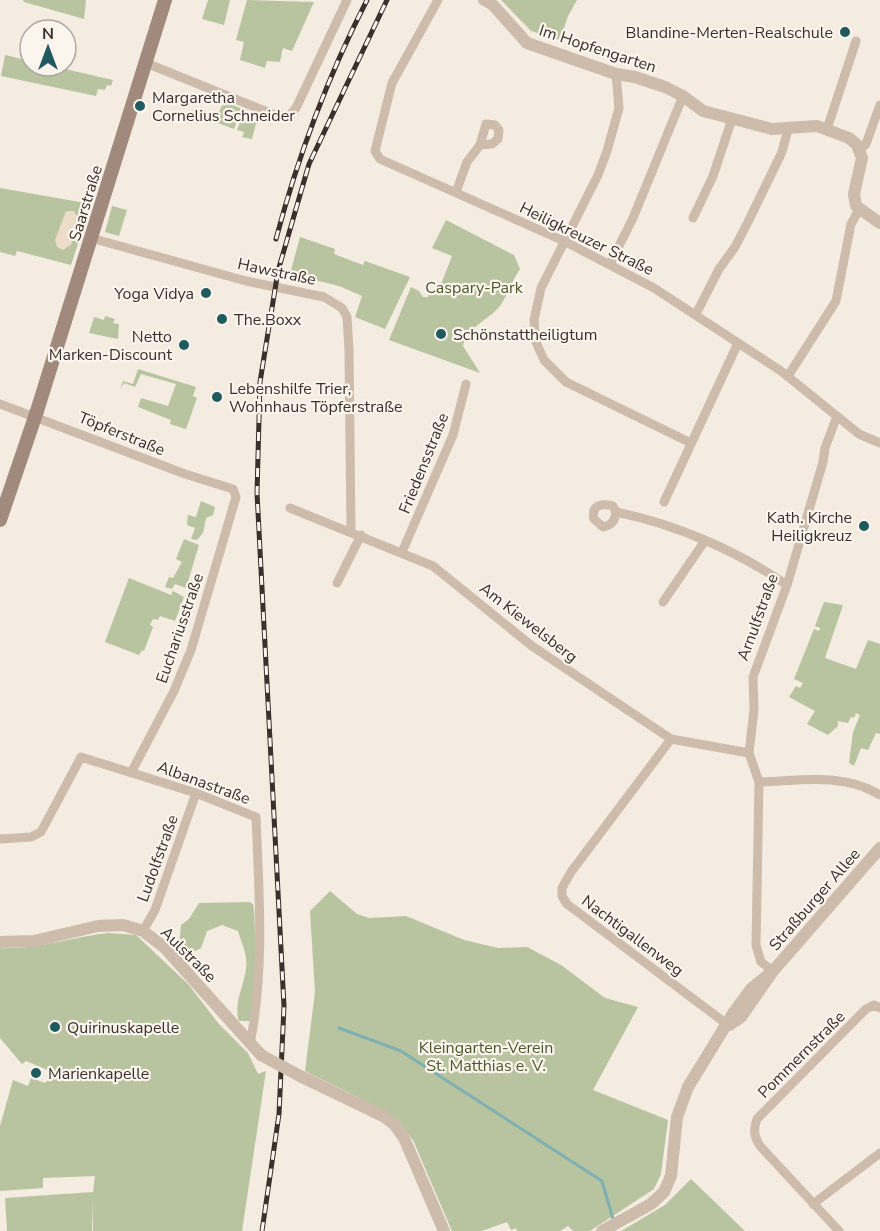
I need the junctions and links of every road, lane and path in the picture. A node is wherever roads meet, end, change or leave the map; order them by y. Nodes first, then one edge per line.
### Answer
1 (165, 0) edge
2 (347, 0) edge
3 (438, 0) edge
4 (484, 0) edge
5 (856, 41) dead end
6 (146, 63) junction
7 (616, 74) junction
8 (683, 96) junction
9 (880, 105) edge
10 (732, 119) junction
11 (788, 129) junction
12 (827, 129) junction
13 (480, 145) dead end
14 (860, 150) junction
15 (456, 192) junction
16 (859, 210) junction
17 (693, 218) dead end
18 (880, 223) edge
19 (91, 238) junction
20 (564, 241) junction
21 (610, 264) junction
22 (696, 314) junction
23 (738, 342) junction
24 (788, 376) junction
25 (466, 384) dead end
26 (0, 404) edge
27 (35, 416) junction
28 (837, 416) junction
29 (691, 443) junction
30 (880, 443) edge
31 (233, 489) joint
32 (664, 502) dead end
33 (290, 508) dead end
34 (616, 512) dead end
35 (0, 520) edge
36 (351, 531) junction
37 (361, 535) junction
38 (704, 542) junction
39 (402, 552) junction
40 (337, 583) dead end
41 (787, 585) junction
42 (663, 602) dead end
43 (671, 739) junction
44 (749, 753) junction
45 (132, 771) junction
46 (759, 782) junction
47 (196, 793) junction
48 (880, 795) edge
49 (0, 838) edge
50 (880, 848) edge
51 (143, 931) junction
52 (0, 942) edge
53 (773, 971) junction
54 (877, 1007) edge
55 (728, 1025) junction
56 (250, 1044) junction
57 (880, 1153) edge
58 (813, 1203) junction
59 (444, 1231) edge
60 (602, 1231) edge
61 (839, 1231) edge

1 - 6 main road, Saarstraße
2 - 6 street
3 - 15 street, Heiligkreuzer Straße
4 - 7 street, Im Hopfengarten
5 - 12 street
6 - 19 main road, Saarstraße
7 - 8 street, Im Hopfengarten
7 - 20 street
8 - 10 street, Im Hopfengarten
8 - 21 street
9 - 14 street
10 - 11 street, Im Hopfengarten
10 - 17 street
11 - 12 street, Im Hopfengarten
11 - 22 street
12 - 14 street, Im Hopfengarten
13 - 15 street
14 - 16 street
15 - 20 street, Heiligkreuzer Straße
16 - 18 street
16 - 24 street
19 - 27 main road, Saarstraße
19 - 36 street, Hawstraße
20 - 21 street, Heiligkreuzer Straße
20 - 29 street
21 - 22 street, Heiligkreuzer Straße
22 - 23 street, Heiligkreuzer Straße
23 - 24 street, Heiligkreuzer Straße
23 - 29 street
24 - 28 street, Heiligkreuzer Straße
25 - 39 street, Friedensstraße
26 - 27 street, Töpferstraße
27 - 31 street, Töpferstraße
27 - 35 main road, Saarstraße
28 - 30 street, Heiligkreuzer Straße
28 - 41 street, Arnulfstraße
29 - 32 street
31 - 45 street, Euchariusstraße
33 - 36 street, Am Kiewelsberg
34 - 38 street
36 - 37 street, Am Kiewelsberg
37 - 39 street, Am Kiewelsberg
37 - 40 street
38 - 41 street
38 - 42 street
39 - 43 street, Am Kiewelsberg
41 - 44 street, Arnulfstraße
43 - 44 street, Am Kiewelsberg
43 - 55 street, Nachtigallenweg
44 - 46 street, Arnulfstraße
45 - 47 street, Albanastraße
45 - 49 street, Albanastraße
46 - 48 street
46 - 53 street, Arnulfstraße
47 - 51 street, Ludolfstraße
47 - 56 street, Albanastraße
50 - 53 street, Straßburger Allee
51 - 52 street, Aulstraße
51 - 56 street, Aulstraße
53 - 55 street
54 - 58 street, Pommernstraße
55 - 60 street
56 - 59 street, Aulstraße, bridge
57 - 58 street
58 - 61 street

